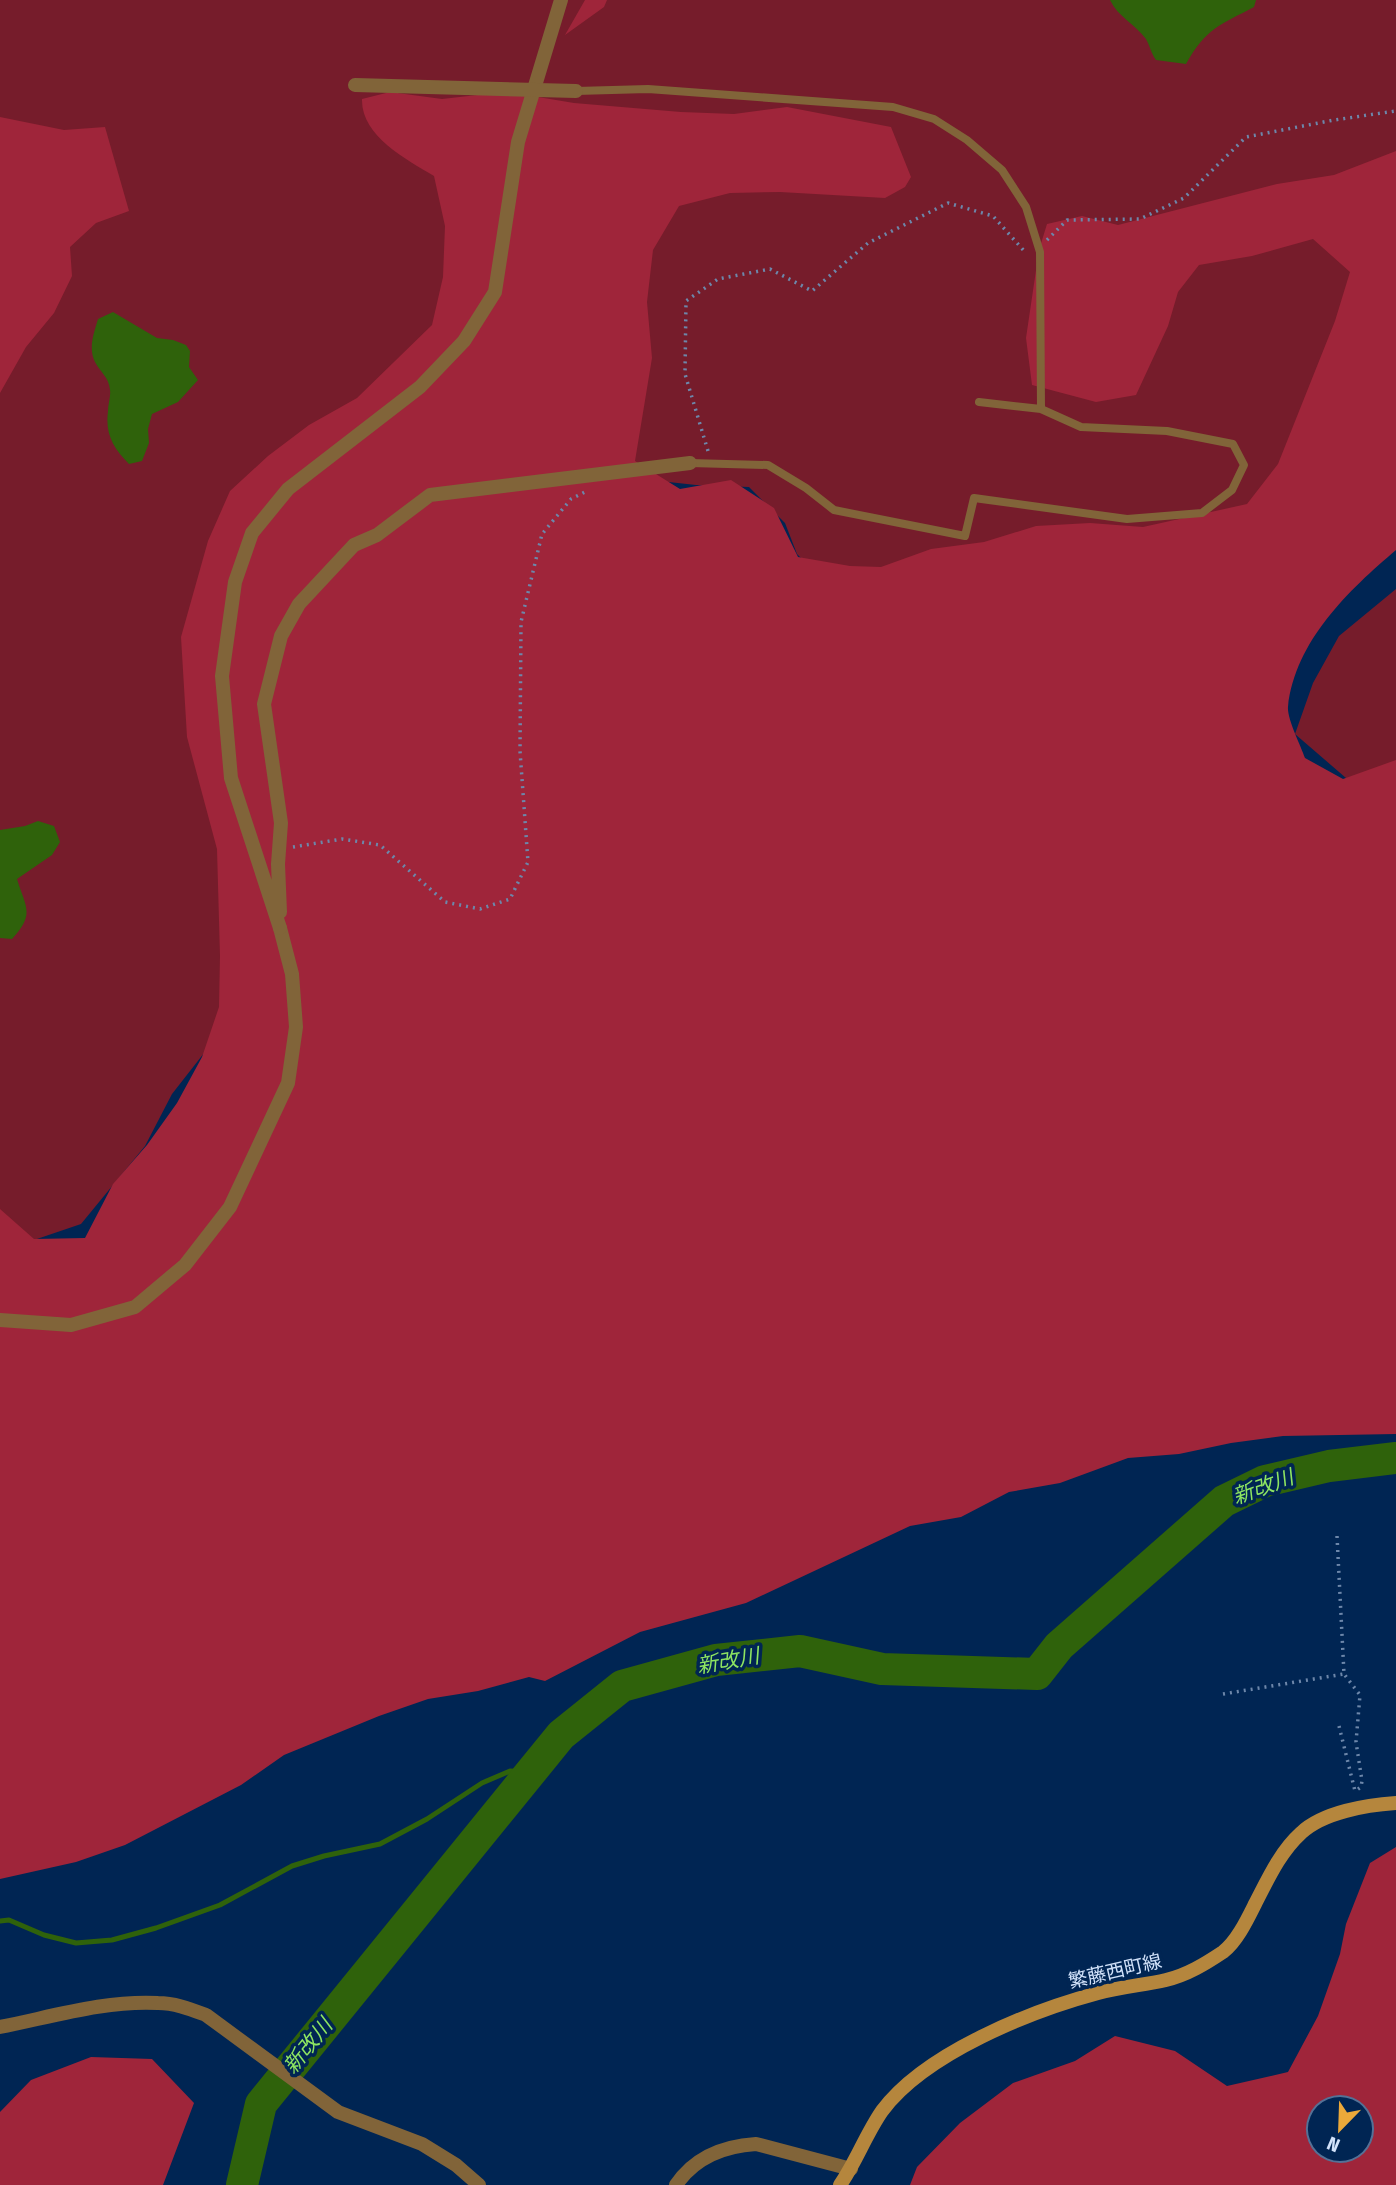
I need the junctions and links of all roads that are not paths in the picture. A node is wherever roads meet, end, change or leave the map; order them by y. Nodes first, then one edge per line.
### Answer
1 (561, 0) edge
2 (355, 85) dead end
3 (576, 92) joint
4 (979, 401) dead end
5 (1041, 409) junction
6 (690, 463) joint
7 (280, 928) junction
8 (0, 1320) edge
9 (1396, 1803) edge
10 (0, 2027) edge
11 (851, 2169) junction
12 (479, 2185) edge
13 (676, 2185) edge
14 (840, 2185) edge

1 - 7 street
2 - 3 street, bridge
3 - 5 lane
4 - 5 lane
5 - 6 lane
6 - 7 street
7 - 8 street
9 - 11 main road, 繁藤西町線
10 - 12 street
11 - 13 street
11 - 14 main road, 繁藤西町線

